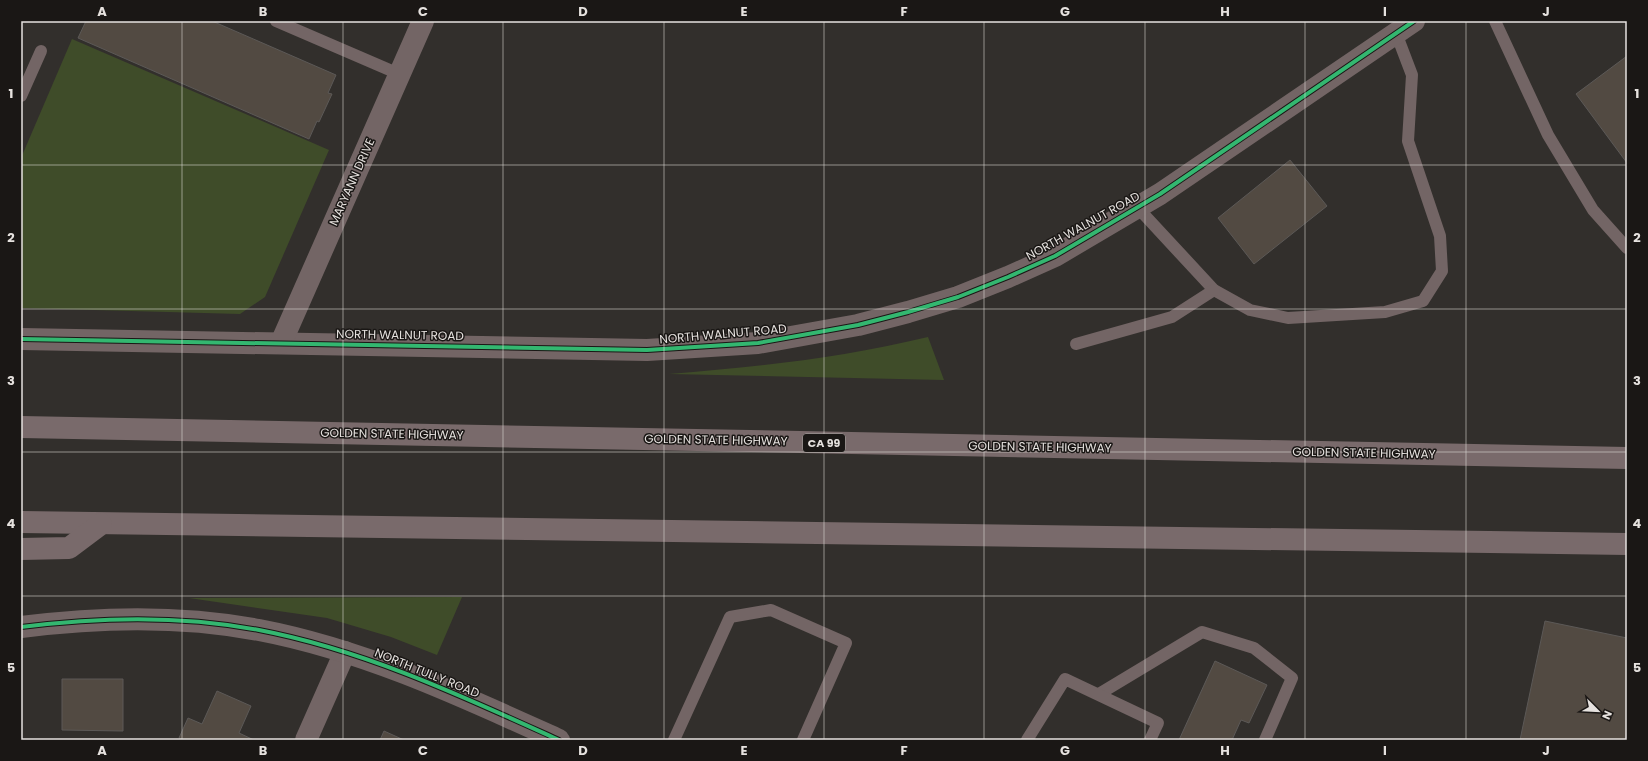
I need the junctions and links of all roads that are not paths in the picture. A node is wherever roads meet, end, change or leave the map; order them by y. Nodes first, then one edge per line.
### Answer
1 (276, 21) edge
2 (423, 21) edge
3 (1414, 21) edge
4 (1495, 21) edge
5 (1396, 33) junction
6 (41, 51) dead end
7 (399, 74) junction
8 (21, 96) edge
9 (1138, 208) junction
10 (1627, 248) edge
11 (1214, 290) junction
12 (21, 339) edge
13 (281, 343) junction
14 (1076, 344) dead end
15 (21, 427) edge
16 (1627, 458) edge
17 (21, 522) edge
18 (101, 524) junction
19 (1627, 544) edge
20 (21, 549) edge
21 (21, 627) edge
22 (345, 652) junction
23 (1099, 694) junction
24 (554, 739) edge
25 (306, 740) edge
26 (674, 740) edge
27 (802, 740) edge
28 (1027, 740) edge
29 (1150, 740) edge
30 (1265, 740) edge

1 - 7 lane
2 - 7 street, MARYANN DRIVE
3 - 5 street, NORTH WALNUT ROAD
4 - 10 lane
5 - 9 street, NORTH WALNUT ROAD
5 - 11 lane
6 - 8 lane
7 - 13 street, MARYANN DRIVE
9 - 11 lane
9 - 13 street, NORTH WALNUT ROAD
11 - 14 lane
12 - 13 street, NORTH WALNUT ROAD
15 - 16 highway, GOLDEN STATE HIGHWAY / CA 99
17 - 18 highway
18 - 19 highway
18 - 20 highway
21 - 22 street, NORTH TULLY ROAD
22 - 24 street, NORTH TULLY ROAD
22 - 25 street
23 - 28 lane
23 - 29 lane
23 - 30 lane
26 - 27 lane

